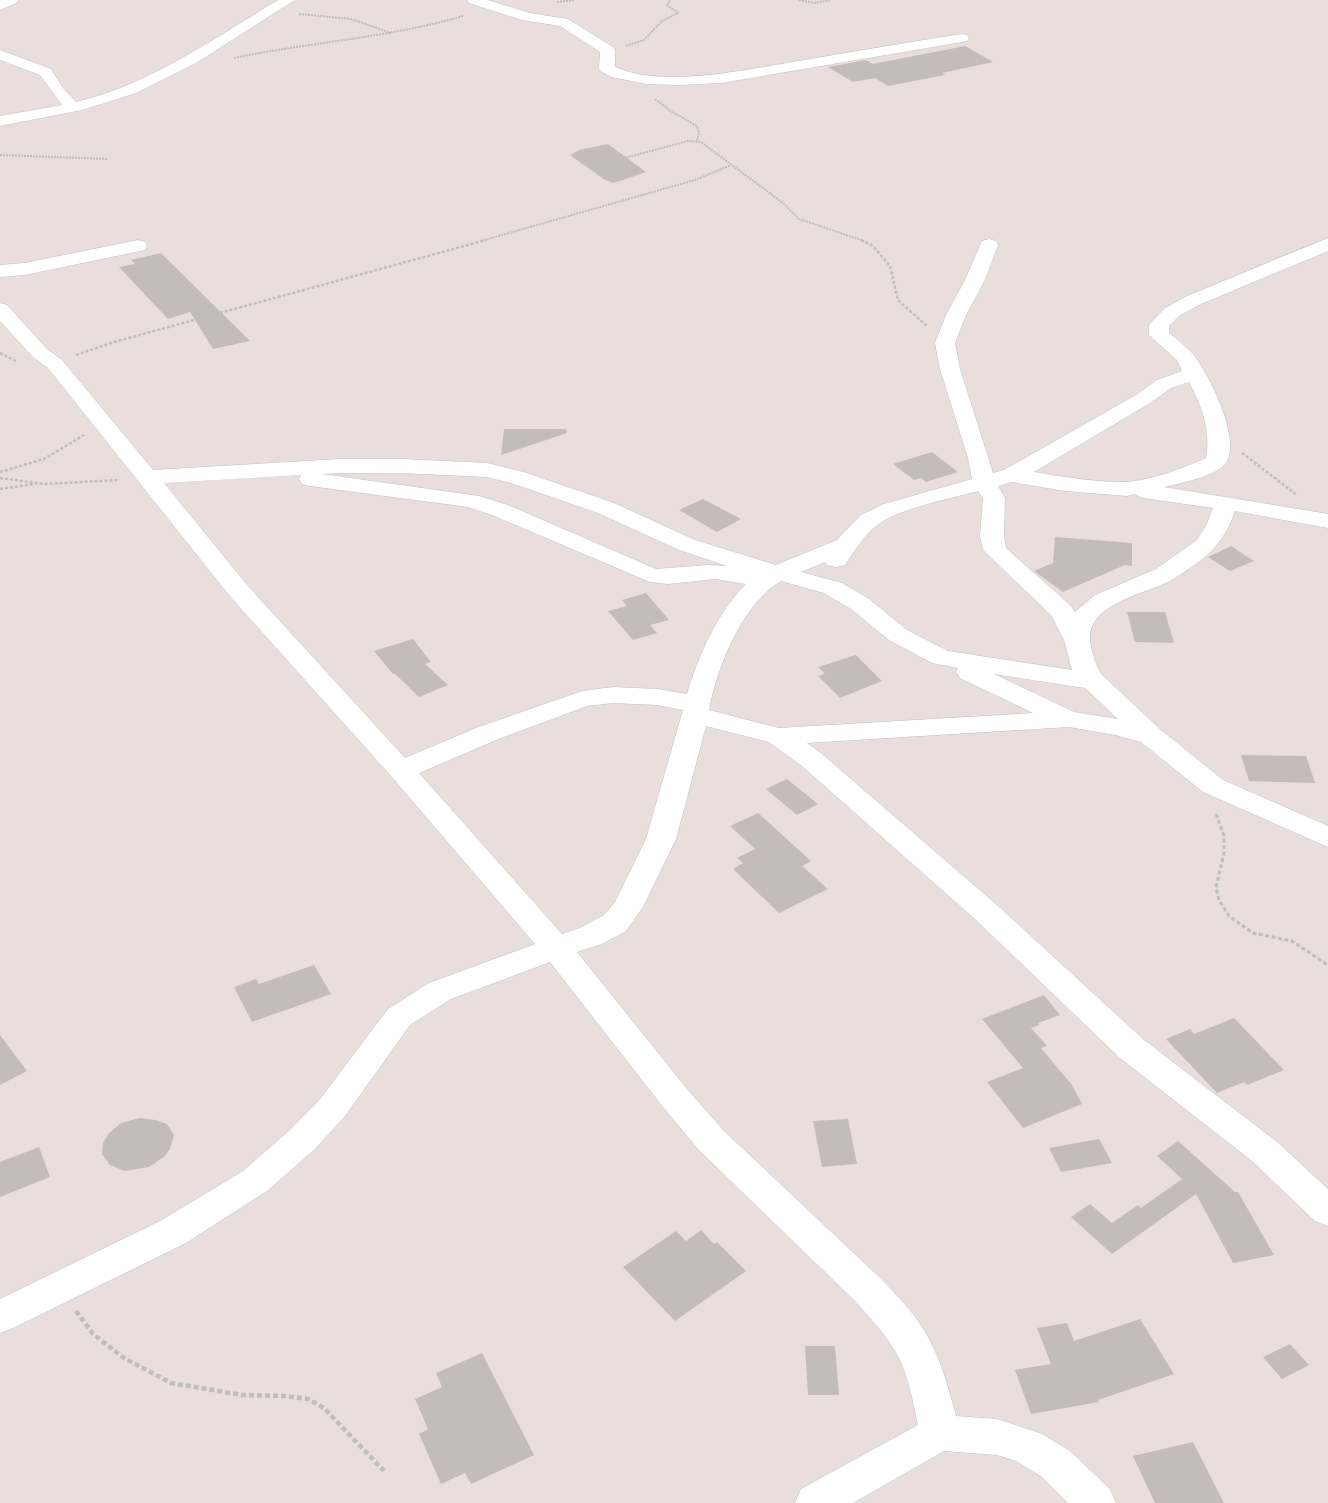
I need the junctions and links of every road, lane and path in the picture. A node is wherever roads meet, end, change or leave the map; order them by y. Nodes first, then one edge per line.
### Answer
1 (11, 0) edge
2 (288, 0) edge
3 (474, 0) edge
4 (670, 0) edge
5 (799, 0) edge
6 (831, 0) edge
7 (0, 6) edge
8 (492, 6) junction
9 (269, 12) junction
10 (392, 33) junction
11 (962, 38) dead end
12 (608, 50) junction
13 (0, 55) edge
14 (232, 58) dead end
15 (619, 76) junction
16 (72, 107) junction
17 (0, 121) edge
18 (697, 141) junction
19 (0, 155) edge
20 (108, 159) dead end
21 (731, 165) junction
22 (591, 167) dead end
23 (1328, 244) edge
24 (989, 245) dead end
25 (138, 246) dead end
26 (0, 271) edge
27 (0, 309) edge
28 (945, 343) junction
29 (55, 364) junction
30 (1195, 373) junction
31 (100, 418) junction
32 (1220, 440) junction
33 (276, 471) junction
34 (0, 472) edge
35 (1012, 475) junction
36 (148, 477) junction
37 (0, 478) edge
38 (984, 482) junction
39 (41, 484) junction
40 (0, 489) edge
41 (1126, 489) junction
42 (1300, 497) dead end
43 (1226, 502) junction
44 (1328, 521) edge
45 (845, 545) junction
46 (770, 579) junction
47 (860, 604) junction
48 (1077, 640) junction
49 (941, 658) junction
50 (1093, 681) junction
51 (696, 710) junction
52 (1069, 719) junction
53 (779, 736) junction
54 (1151, 736) junction
55 (401, 770) junction
56 (1197, 773) junction
57 (1328, 837) edge
58 (556, 948) junction
59 (1328, 965) edge
60 (1328, 1211) edge
61 (58, 1288) junction
62 (0, 1316) edge
63 (940, 1433) junction
64 (384, 1471) dead end
65 (814, 1503) edge
66 (1096, 1503) edge

1 - 7 street
2 - 9 street
3 - 8 street
4 - 12 path
5 - 6 path
8 - 10 path
8 - 12 street
9 - 10 path
9 - 16 street
10 - 14 path
11 - 15 street
12 - 15 street
13 - 16 street
15 - 18 path
16 - 17 street
18 - 21 path
18 - 22 path
19 - 20 path
21 - 28 path
21 - 29 path
23 - 30 street
24 - 28 street
25 - 26 street
27 - 29 street
28 - 38 street
29 - 31 street
30 - 32 street
30 - 35 street
31 - 34 path
31 - 36 street
32 - 41 street
32 - 42 path
33 - 36 street
33 - 46 street
33 - 46 street
35 - 38 street
35 - 41 street
36 - 39 path
36 - 55 street
37 - 39 path
38 - 45 street
38 - 48 street
39 - 40 path
41 - 43 street
43 - 44 street
43 - 48 street
45 - 46 street
45 - 47 street
46 - 47 street
46 - 51 street
47 - 49 street
48 - 50 street
49 - 50 street
49 - 52 street
50 - 54 street
51 - 53 street
51 - 55 street
51 - 58 street
52 - 53 street
52 - 54 street
53 - 60 street
54 - 56 street
55 - 58 street
56 - 57 street
56 - 59 path
58 - 61 street
58 - 63 street
61 - 62 street
61 - 64 path
63 - 65 street
63 - 66 street

